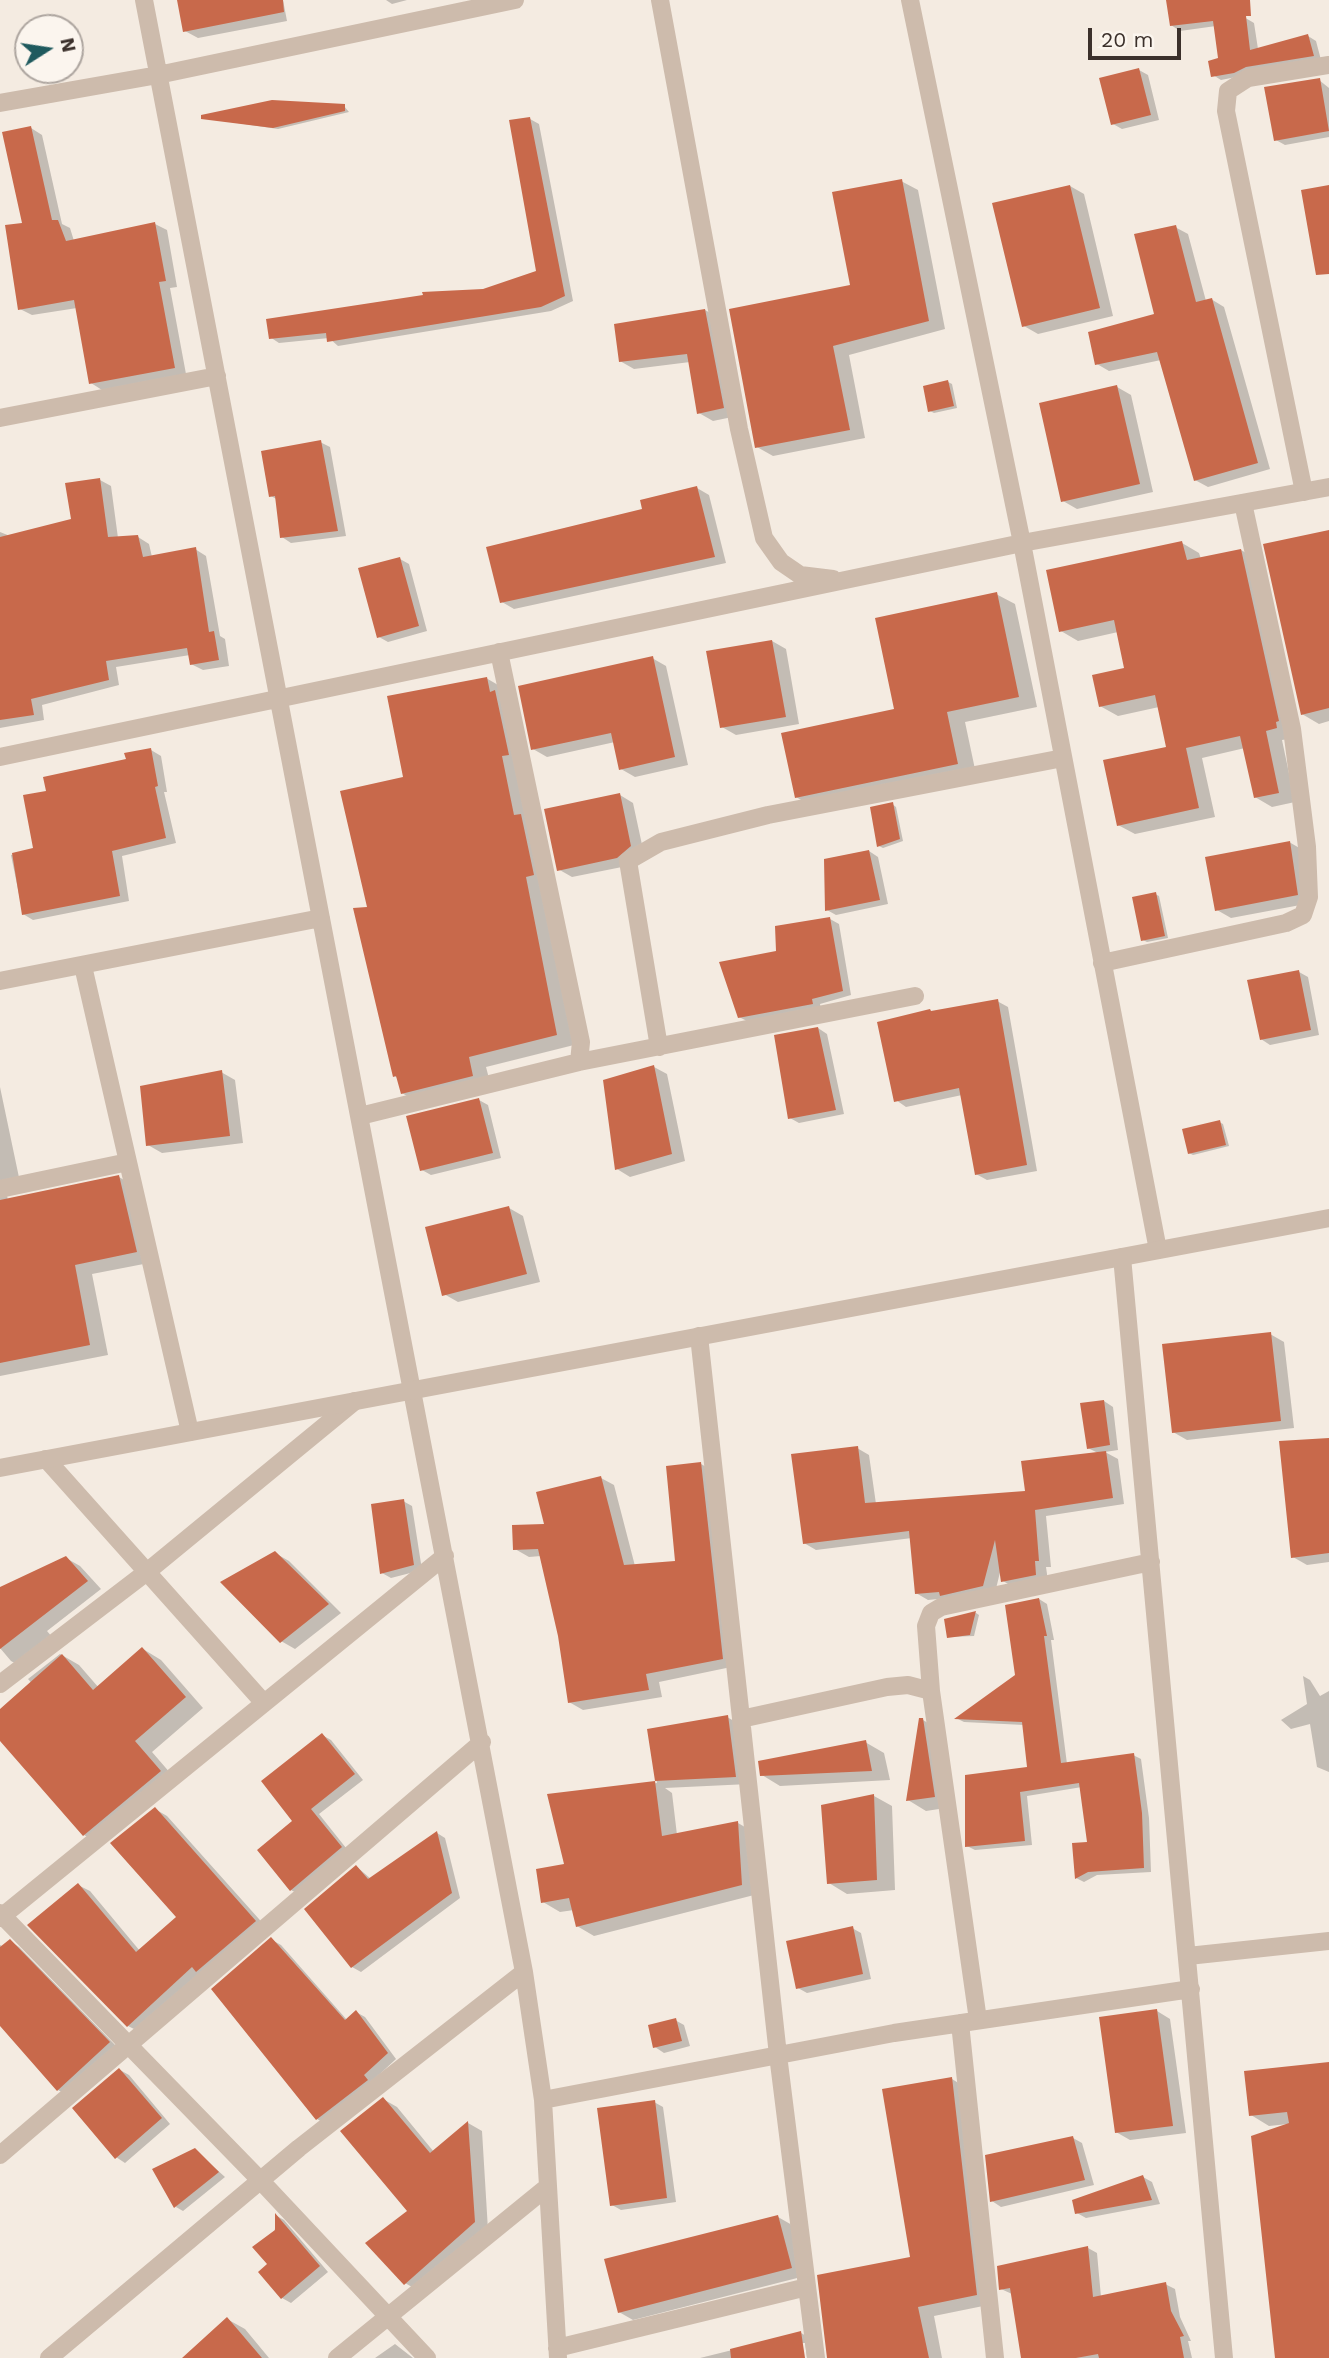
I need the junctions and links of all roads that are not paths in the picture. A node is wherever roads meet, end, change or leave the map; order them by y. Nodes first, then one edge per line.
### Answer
1 (144, 0) edge
2 (515, 0) edge
3 (660, 0) edge
4 (911, 0) edge
5 (1329, 65) edge
6 (158, 75) junction
7 (0, 103) edge
8 (217, 376) junction
9 (0, 418) edge
10 (1329, 487) edge
11 (1304, 492) junction
12 (1243, 503) junction
13 (1022, 543) junction
14 (851, 581) junction
15 (499, 652) junction
16 (279, 698) junction
17 (0, 757) edge
18 (1063, 758) junction
19 (321, 918) junction
20 (1102, 963) junction
21 (83, 966) junction
22 (0, 981) edge
23 (915, 996) dead end
24 (659, 1047) junction
25 (579, 1062) junction
26 (360, 1116) junction
27 (128, 1162) junction
28 (0, 1189) edge
29 (1329, 1218) edge
30 (1158, 1250) junction
31 (1122, 1257) junction
32 (699, 1336) junction
33 (412, 1390) junction
34 (355, 1401) junction
35 (190, 1432) junction
36 (46, 1459) junction
37 (0, 1468) edge
38 (445, 1556) junction
39 (1150, 1562) junction
40 (148, 1570) junction
41 (0, 1684) edge
42 (931, 1691) junction
43 (264, 1703) junction
44 (741, 1719) junction
45 (482, 1742) junction
46 (1, 1916) edge
47 (1329, 1941) edge
48 (1188, 1956) junction
49 (524, 1972) junction
50 (1191, 1989) junction
51 (969, 2022) junction
52 (127, 2046) junction
53 (778, 2055) junction
54 (543, 2100) junction
55 (0, 2155) edge
56 (260, 2180) junction
57 (546, 2188) junction
58 (807, 2287) junction
59 (388, 2314) junction
60 (558, 2353) edge
61 (49, 2358) edge
62 (337, 2358) edge
63 (427, 2358) edge
64 (816, 2358) edge
65 (995, 2358) edge
66 (1224, 2358) edge

1 - 6 street
2 - 6 street
3 - 14 street
4 - 13 street
5 - 11 street
6 - 7 street
6 - 8 street
8 - 9 street
8 - 16 street
10 - 11 street
11 - 12 street
12 - 13 street
12 - 20 street
13 - 14 street
13 - 18 street
14 - 15 street
15 - 16 street
15 - 25 street
16 - 17 street
16 - 19 street
18 - 20 street
18 - 24 street
19 - 21 street
19 - 26 street
20 - 30 street
21 - 22 street
21 - 27 street
23 - 24 street
24 - 25 street
25 - 26 street
26 - 33 street
27 - 28 street
27 - 35 street
29 - 30 street
30 - 31 street
31 - 32 street
31 - 39 street
32 - 33 street
32 - 44 street
33 - 34 street
33 - 38 street
34 - 35 street
34 - 40 street
35 - 36 street
36 - 37 street
36 - 40 street
38 - 43 street
38 - 45 street
39 - 42 street
39 - 48 street
40 - 41 street
40 - 43 street
42 - 44 street
42 - 51 street
43 - 46 street
44 - 53 street
45 - 49 street
45 - 52 street
46 - 52 street
47 - 48 street
48 - 50 street
49 - 54 street
49 - 56 street
50 - 51 street
50 - 66 street
51 - 53 street
51 - 65 street
52 - 55 street
52 - 56 street
53 - 54 street
53 - 58 street
54 - 57 street
56 - 59 street
56 - 61 street
57 - 59 street
57 - 60 street
58 - 60 street
58 - 64 street
59 - 62 street
59 - 63 street

